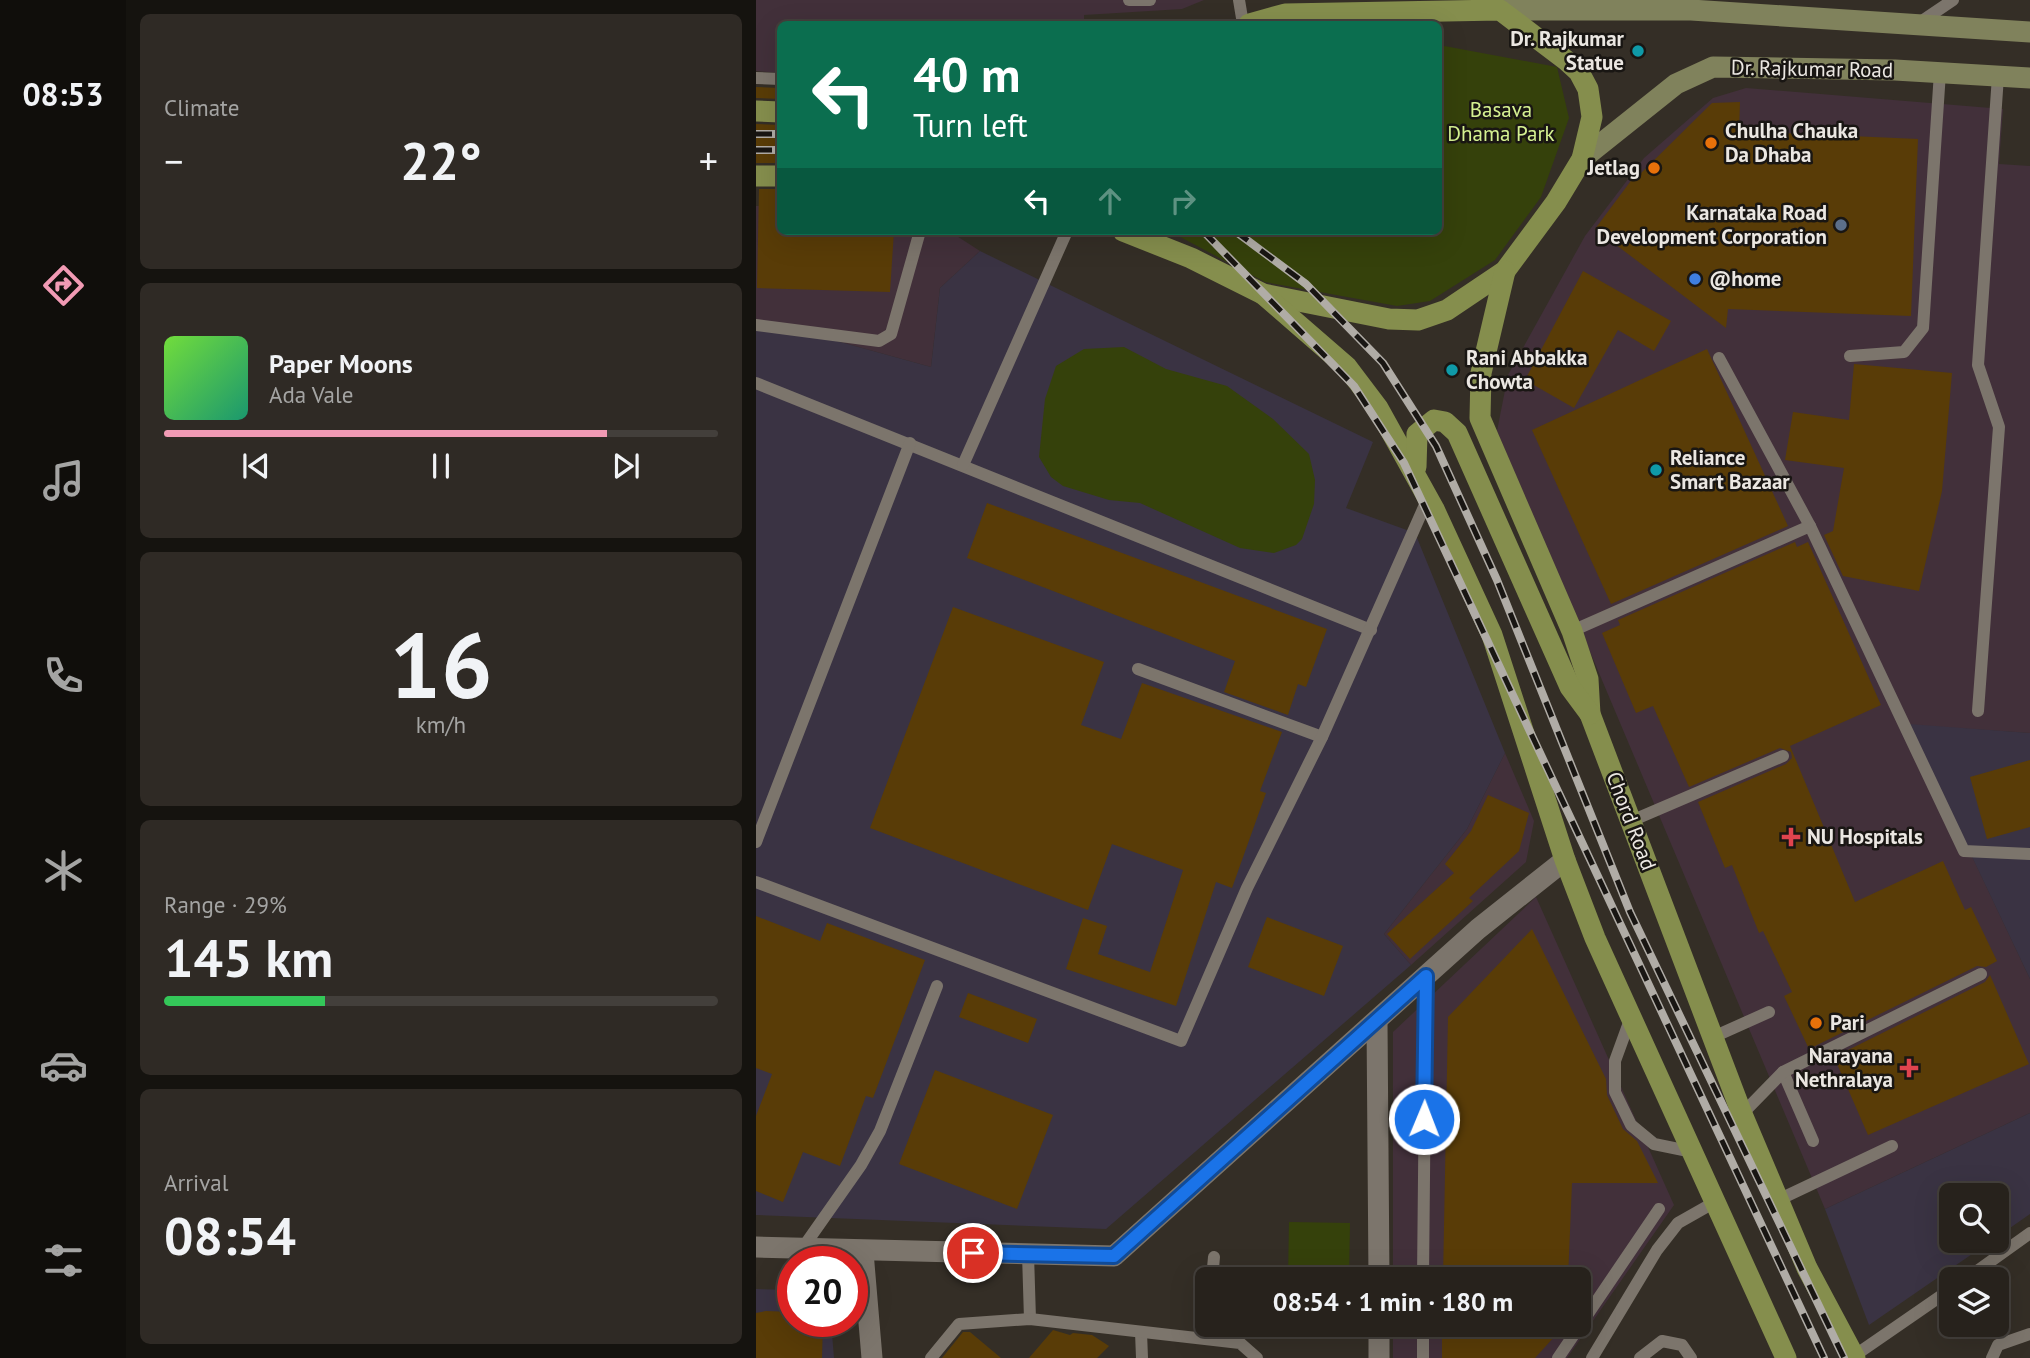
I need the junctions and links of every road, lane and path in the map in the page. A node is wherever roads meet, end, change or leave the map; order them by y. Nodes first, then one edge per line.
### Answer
1 (1129, 0) edge
2 (1150, 0) edge
3 (1239, 0) edge
4 (1953, 0) edge
5 (1692, 5) edge
6 (1332, 7) edge
7 (1760, 7) edge
8 (1500, 10) junction
9 (1242, 21) edge
10 (1260, 21) edge
11 (1919, 23) junction
12 (2030, 32) edge
13 (1940, 72) junction
14 (1998, 76) junction
15 (756, 78) edge
16 (2030, 78) edge
17 (777, 79) edge
18 (756, 111) edge
19 (777, 112) edge
20 (1582, 159) junction
21 (756, 176) edge
22 (777, 176) edge
23 (919, 235) edge
24 (1066, 235) edge
25 (1132, 235) edge
26 (1505, 271) junction
27 (1263, 294) junction
28 (756, 325) edge
29 (1850, 356) dead end
30 (1719, 358) dead end
31 (756, 383) edge
32 (910, 443) junction
33 (964, 465) junction
34 (1416, 473) junction
35 (1429, 498) junction
36 (1810, 526) junction
37 (1371, 630) junction
38 (1572, 631) junction
39 (1138, 669) dead end
40 (1978, 711) dead end
41 (1590, 714) junction
42 (1322, 737) junction
43 (1783, 756) dead end
44 (1631, 821) junction
45 (756, 842) edge
46 (2030, 854) edge
47 (1566, 860) junction
48 (756, 882) edge
49 (1981, 974) dead end
50 (1426, 976) junction
51 (937, 986) dead end
52 (1769, 1012) dead end
53 (1631, 1017) junction
54 (1377, 1022) junction
55 (1711, 1038) junction
56 (1783, 1072) junction
57 (1742, 1115) junction
58 (1813, 1141) dead end
59 (1892, 1146) dead end
60 (1693, 1152) junction
61 (1778, 1200) junction
62 (1715, 1202) junction
63 (1658, 1209) dead end
64 (2030, 1233) edge
65 (804, 1246) edge
66 (756, 1247) edge
67 (777, 1248) edge
68 (868, 1252) edge
69 (1028, 1254) junction
70 (1214, 1257) dead end
71 (1213, 1267) edge
72 (1379, 1267) edge
73 (1423, 1267) edge
74 (1983, 1267) edge
75 (1939, 1297) edge
76 (868, 1311) edge
77 (1030, 1319) junction
78 (1140, 1332) junction
79 (2030, 1334) edge
80 (1379, 1337) edge
81 (1423, 1337) edge
82 (1209, 1339) joint
83 (1854, 1357) edge
84 (872, 1358) edge
85 (931, 1358) edge
86 (1142, 1358) edge
87 (1257, 1358) edge
88 (1379, 1358) edge
89 (1423, 1358) edge
90 (1558, 1358) edge
91 (1592, 1358) edge
92 (1640, 1358) edge
93 (1691, 1358) edge
94 (1786, 1358) edge
95 (1992, 1358) edge

1 - 2 lane
3 - 9 lane
4 - 11 lane
5 - 7 main road
5 - 8 main road
6 - 8 main road
6 - 10 main road
7 - 11 main road
8 - 20 main road
11 - 12 main road
13 - 14 main road, Dr. Rajkumar Road
13 - 20 main road, Dr. Rajkumar Road
13 - 29 lane
14 - 16 main road, Dr. Rajkumar Road
14 - 40 lane
15 - 17 lane
18 - 19 main road
20 - 26 main road
21 - 22 main road
23 - 28 lane
24 - 33 lane
25 - 27 main road
26 - 27 main road
26 - 38 main road, Chord Road
27 - 34 main road
30 - 36 lane
31 - 32 lane
32 - 33 lane
32 - 45 lane
33 - 37 lane
34 - 35 main road
34 - 41 main road
35 - 37 lane
35 - 47 main road
36 - 38 lane
36 - 46 lane
37 - 42 lane
38 - 41 main road, Chord Road
39 - 42 lane
41 - 44 main road, Chord Road
42 - 48 lane
43 - 44 lane
44 - 55 main road, Chord Road
47 - 50 street
47 - 53 main road
49 - 56 lane
50 - 54 street
50 - 73 lane
51 - 65 lane
52 - 55 lane
53 - 60 main road
53 - 60 lane
54 - 69 street
54 - 72 street
55 - 57 main road, Chord Road
56 - 57 lane
56 - 58 lane
57 - 61 main road, Chord Road
59 - 61 lane
60 - 62 main road
61 - 83 main road, Chord Road
62 - 91 lane
62 - 94 main road
63 - 90 lane
64 - 74 lane
66 - 67 street
68 - 69 street
69 - 77 lane
70 - 71 lane
75 - 83 lane
76 - 84 street
77 - 78 lane
77 - 85 lane
78 - 82 lane
78 - 86 lane
79 - 95 lane
80 - 88 street
81 - 89 lane
82 - 87 lane
92 - 93 lane

